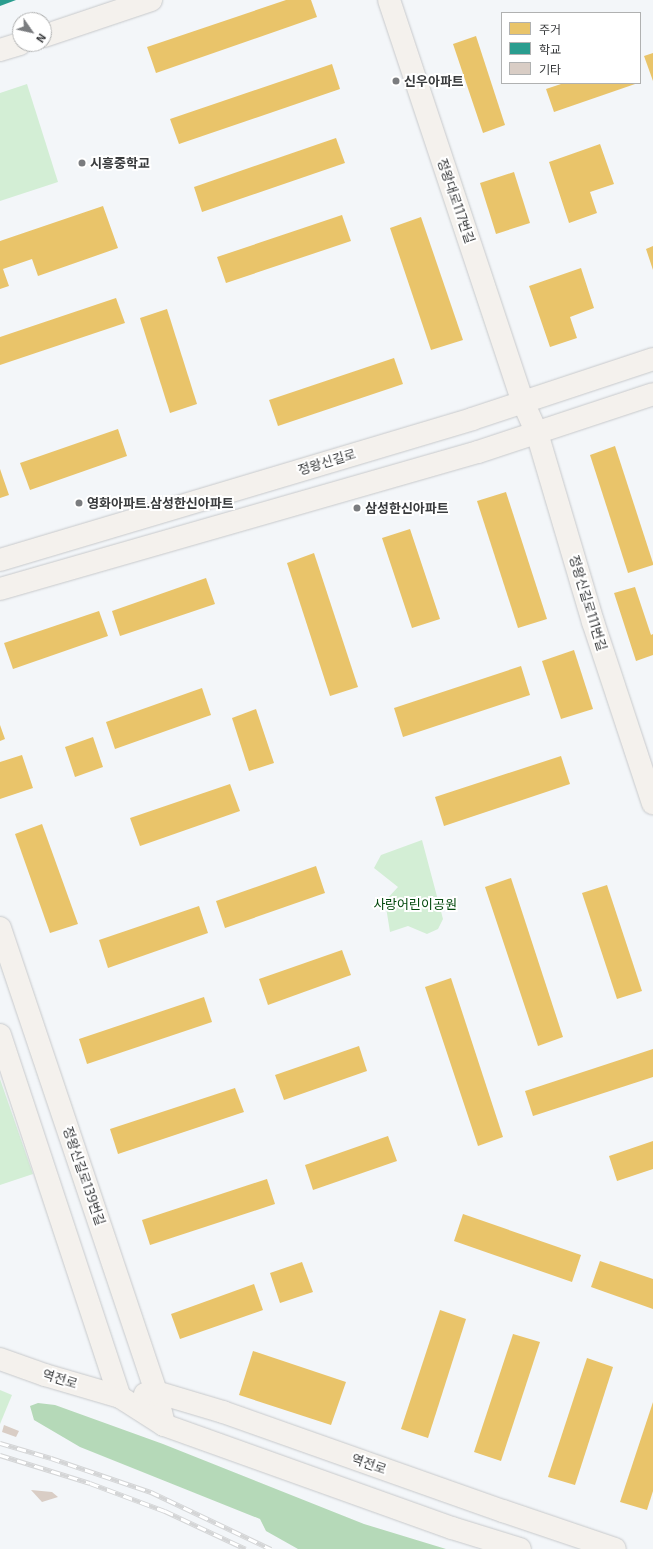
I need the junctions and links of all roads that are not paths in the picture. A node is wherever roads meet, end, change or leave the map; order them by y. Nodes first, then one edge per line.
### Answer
1 (151, 0) edge
2 (389, 0) edge
3 (52, 33) edge
4 (12, 46) edge
5 (0, 50) edge
6 (653, 359) edge
7 (653, 394) edge
8 (523, 402) junction
9 (537, 432) junction
10 (0, 560) edge
11 (0, 589) edge
12 (653, 803) edge
13 (0, 928) edge
14 (0, 1035) edge
15 (0, 1359) edge
16 (156, 1392) junction
17 (120, 1397) junction
18 (164, 1424) junction
19 (520, 1549) edge
20 (615, 1549) edge

1 - 3 street
2 - 8 street, 정왕대로117번길
4 - 5 street
6 - 8 street, 정왕신길로
7 - 9 street
8 - 9 street, 정왕신길로111번길
8 - 10 street, 정왕신길로
9 - 11 street
9 - 12 street, 정왕신길로111번길
13 - 16 street, 정왕신길로139번길
14 - 17 street
15 - 17 street, 역전로
16 - 17 street, 역전로
16 - 18 street, 정왕신길로139번길
16 - 20 street, 역전로
17 - 18 street, 역전로
18 - 19 street, 역전로

